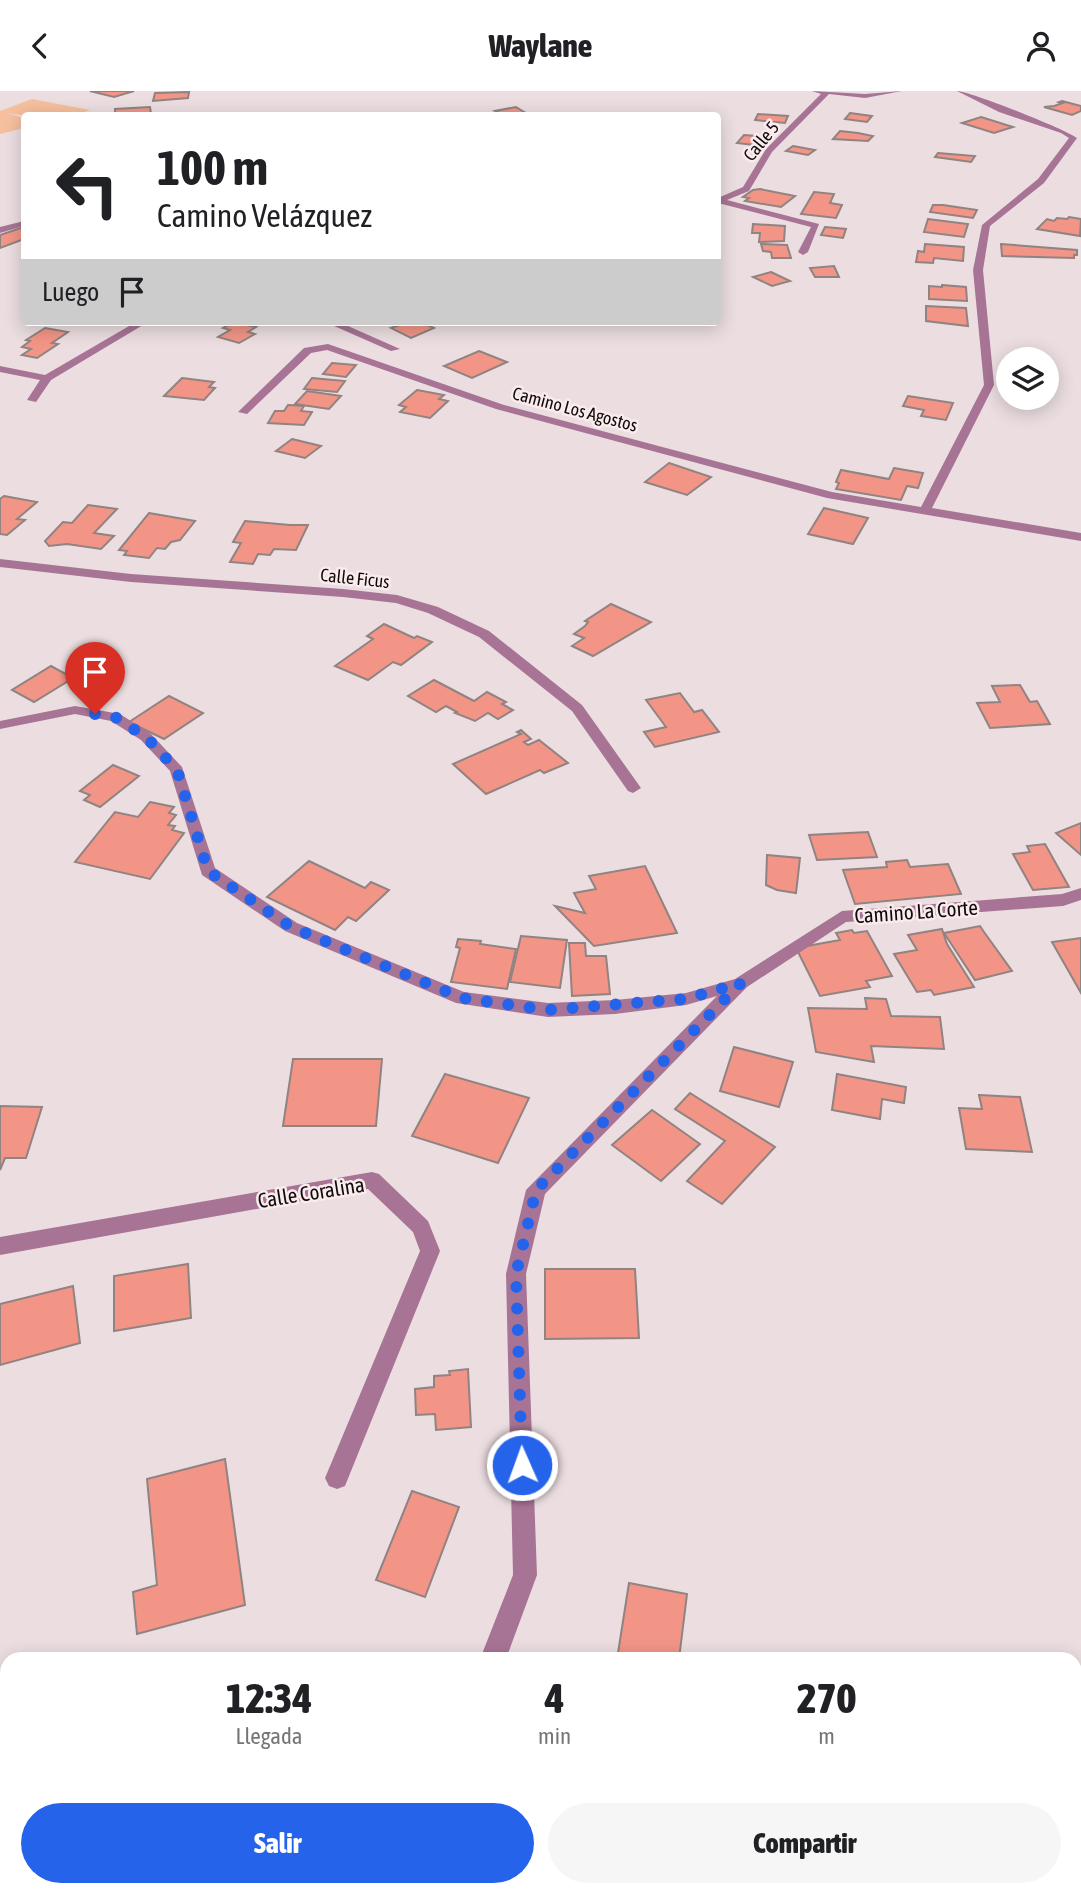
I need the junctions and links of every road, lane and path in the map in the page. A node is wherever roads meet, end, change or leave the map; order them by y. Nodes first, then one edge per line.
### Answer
1 (816, 91) edge
2 (898, 91) edge
3 (961, 91) edge
4 (826, 93) junction
5 (721, 200) edge
6 (721, 202) edge
7 (21, 225) edge
8 (0, 230) edge
9 (803, 252) dead end
10 (136, 326) edge
11 (340, 326) edge
12 (395, 349) dead end
13 (0, 369) edge
14 (47, 378) junction
15 (32, 400) dead end
16 (243, 412) dead end
17 (924, 512) junction
18 (1081, 537) edge
19 (0, 563) edge
20 (0, 725) edge
21 (633, 788) dead end
22 (1081, 894) edge
23 (741, 983) junction
24 (0, 1246) edge
25 (337, 1478) dead end
26 (496, 1652) edge

1 - 4 street
2 - 4 street
3 - 17 street
4 - 5 street, Calle 5
6 - 9 street
7 - 8 street
10 - 14 street
11 - 12 street
13 - 14 street
14 - 15 street
16 - 17 street, Camino Los Agostos
17 - 18 street
19 - 21 street, Calle Ficus
20 - 23 street
22 - 23 street, Camino La Corte
23 - 26 street, Camino La Corte
24 - 25 street, Calle Coralina

